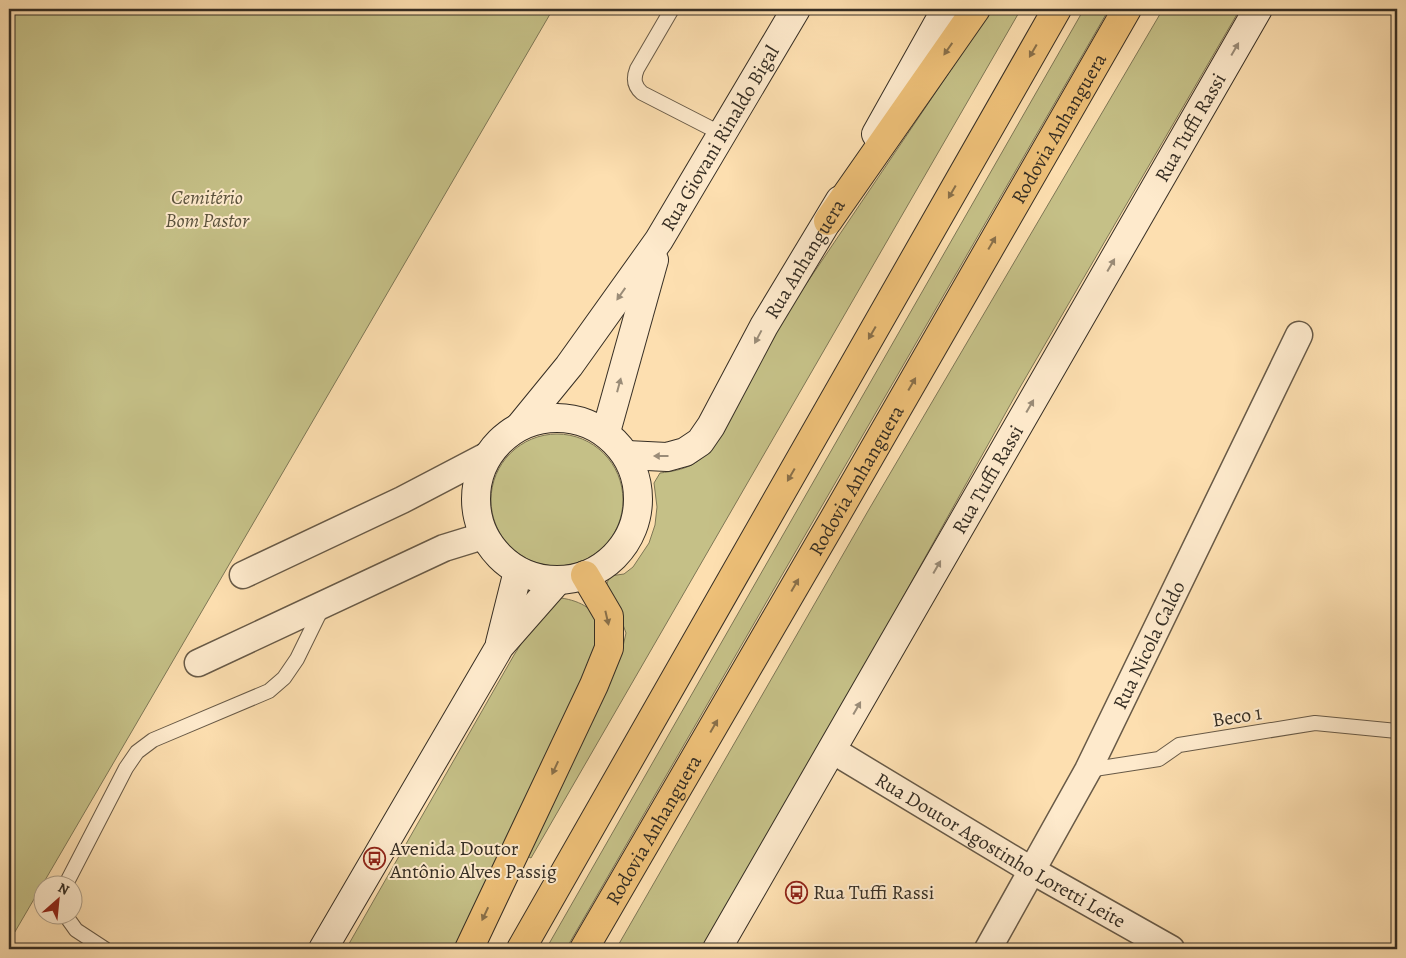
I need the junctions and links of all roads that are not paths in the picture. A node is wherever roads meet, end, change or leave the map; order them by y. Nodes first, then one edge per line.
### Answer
1 (672, 9) edge
2 (796, 9) edge
3 (946, 9) edge
4 (976, 9) edge
5 (1057, 9) edge
6 (1127, 9) edge
7 (1258, 9) edge
8 (722, 134) junction
9 (828, 221) junction
10 (659, 240) junction
11 (1299, 335) dead end
12 (520, 426) junction
13 (606, 432) junction
14 (488, 455) junction
15 (627, 455) junction
16 (483, 536) junction
17 (518, 571) junction
18 (585, 575) junction
19 (243, 576) dead end
20 (558, 580) junction
21 (324, 604) junction
22 (500, 646) junction
23 (198, 663) dead end
24 (1397, 731) edge
25 (832, 750) junction
26 (1088, 770) junction
27 (1031, 870) junction
28 (70, 876) edge
29 (73, 926) edge
30 (105, 949) edge
31 (323, 949) edge
32 (468, 949) edge
33 (521, 949) edge
34 (584, 949) edge
35 (717, 949) edge
36 (988, 949) edge
37 (1171, 949) edge

1 - 8 lane
2 - 8 street, Rua Giovani Rinaldo Bigal
3 - 9 street, Rua Anhanguera
4 -> 9 highway
5 -> 33 highway
34 -> 6 highway, Rodovia Anhanguera
25 -> 7 street, Rua Tuffi Rassi
8 - 10 street, Rua Giovani Rinaldo Bigal
9 -> 15 street, Rua Anhanguera
10 -> 12 street, Rua Giovani Rinaldo Bigal
13 -> 10 street, Rua Giovani Rinaldo Bigal
11 - 26 street, Rua Nicola Caldo
12 - 13 street
12 - 14 street
13 - 15 street
14 - 16 street
14 - 19 street
15 - 18 street
16 - 17 street
16 - 21 street
17 - 20 street
17 - 22 street
18 - 20 street
18 -> 32 highway
20 - 22 street
21 - 23 street
21 - 28 lane
22 - 31 street
24 - 26 lane, Beco 1
25 - 27 street, Rua Doutor Agostinho Loretti Leite
25 - 35 street, Rua Tuffi Rassi
26 - 27 street, Rua Nicola Caldo
27 - 36 street, Rua Nicola Caldo
27 - 37 street, Rua Doutor Agostinho Loretti Leite
29 - 30 lane

